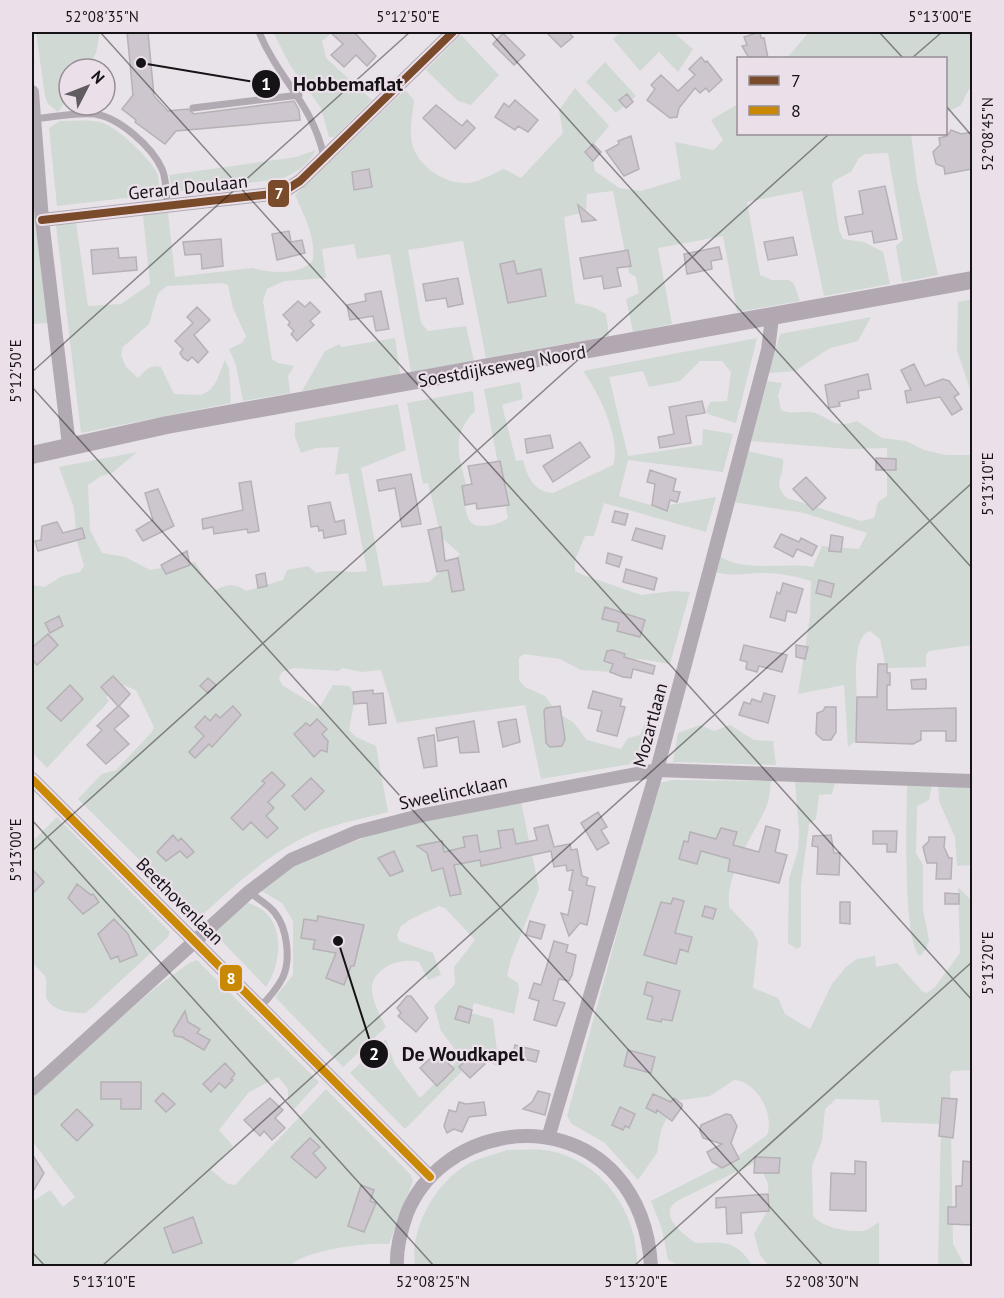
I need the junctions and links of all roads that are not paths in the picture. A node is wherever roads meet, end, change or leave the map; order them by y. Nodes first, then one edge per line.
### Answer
1 (259, 32) edge
2 (453, 32) edge
3 (32, 92) edge
4 (299, 95) junction
5 (193, 108) dead end
6 (35, 119) junction
7 (324, 157) junction
8 (167, 206) junction
9 (42, 220) junction
10 (972, 280) edge
11 (772, 318) junction
12 (69, 445) junction
13 (32, 455) edge
14 (657, 770) junction
15 (32, 779) edge
16 (972, 781) edge
17 (249, 892) junction
18 (197, 942) junction
19 (260, 1007) junction
20 (32, 1089) edge
21 (548, 1138) junction
22 (430, 1177) junction
23 (397, 1266) edge
24 (651, 1266) edge

1 - 4 lane
2 - 7 street, Gerard Doulaan
3 - 6 street
4 - 5 lane
4 - 7 lane
6 - 8 lane
6 - 9 street
7 - 8 street, Gerard Doulaan
8 - 9 street, Gerard Doulaan
9 - 12 street
10 - 11 main road, Soestdijkseweg Noord
11 - 12 main road, Soestdijkseweg Noord
11 - 14 street, Mozartlaan
12 - 13 main road, Soestdijkseweg Noord
14 - 16 street, Sweelincklaan
14 - 17 street, Sweelincklaan
14 - 21 street, Mozartlaan
15 - 18 street, Beethovenlaan
17 - 18 street, Sweelincklaan
17 - 19 lane
18 - 19 street, Beethovenlaan
18 - 20 street, Sweelincklaan
19 - 22 street, Beethovenlaan
21 - 22 street
21 - 24 street
22 - 23 street

